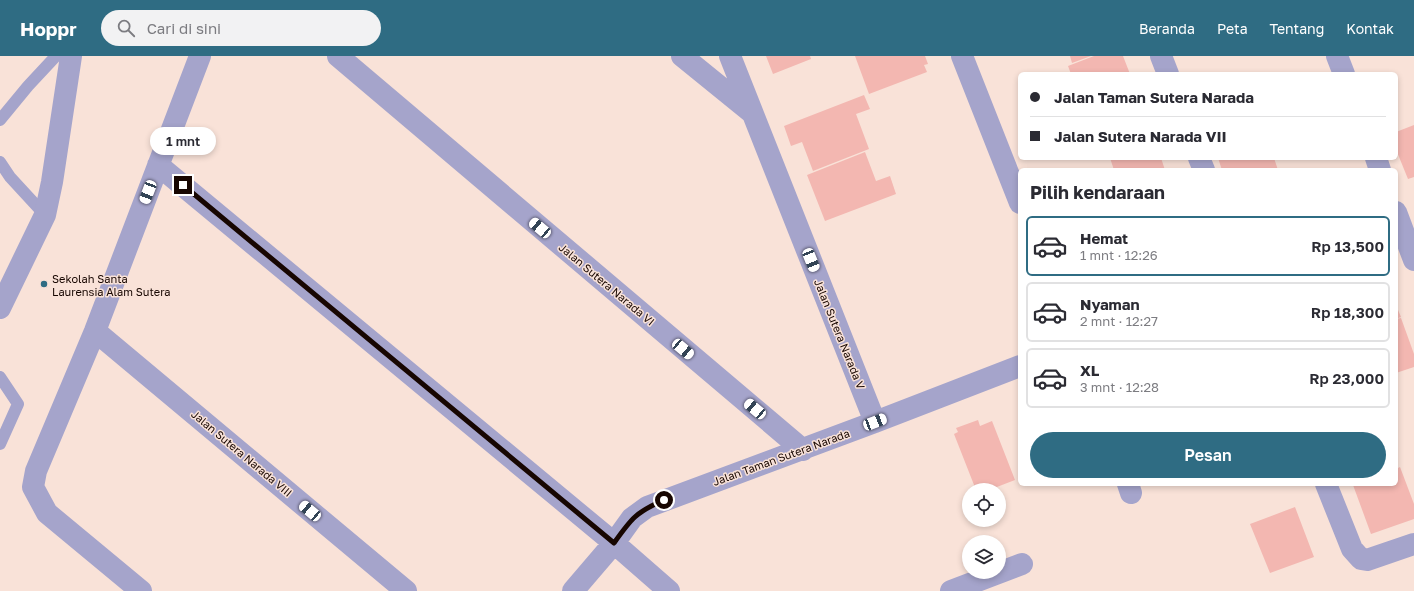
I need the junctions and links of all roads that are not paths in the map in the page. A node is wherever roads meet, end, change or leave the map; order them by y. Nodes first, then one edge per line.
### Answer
1 (56, 56) edge
2 (71, 56) edge
3 (200, 56) edge
4 (338, 56) edge
5 (682, 56) edge
6 (730, 56) edge
7 (962, 56) edge
8 (1161, 56) edge
9 (1337, 56) edge
10 (1167, 72) edge
11 (1343, 72) edge
12 (752, 113) junction
13 (0, 120) edge
14 (0, 162) edge
15 (158, 165) junction
16 (1018, 198) edge
17 (45, 215) junction
18 (1401, 216) edge
19 (1414, 260) edge
20 (0, 308) edge
21 (96, 331) junction
22 (1018, 367) edge
23 (0, 377) edge
24 (875, 422) junction
25 (0, 444) edge
26 (803, 450) junction
27 (1327, 486) edge
28 (614, 543) junction
29 (1414, 544) edge
30 (1022, 564) dead end
31 (141, 591) edge
32 (406, 591) edge
33 (573, 591) edge
34 (669, 591) edge
35 (951, 591) edge

1 - 13 lane
2 - 17 street
3 - 15 street
4 - 26 street, Jalan Sutera Narada VI
5 - 12 street, Jalan Sutera Narada V
6 - 12 street, Jalan Sutera Narada V
7 - 16 street
8 - 10 street
9 - 11 street
12 - 24 street, Jalan Sutera Narada V
14 - 17 lane
15 - 21 street
15 - 28 street
17 - 20 street
18 - 19 street
21 - 31 street
21 - 32 street, Jalan Sutera Narada VIII
22 - 24 street, Jalan Taman Sutera Narada
23 - 25 lane
24 - 26 street, Jalan Taman Sutera Narada
26 - 28 street, Jalan Taman Sutera Narada
27 - 29 street
28 - 33 street, Jalan Taman Sutera Narada
28 - 34 street
30 - 35 street

